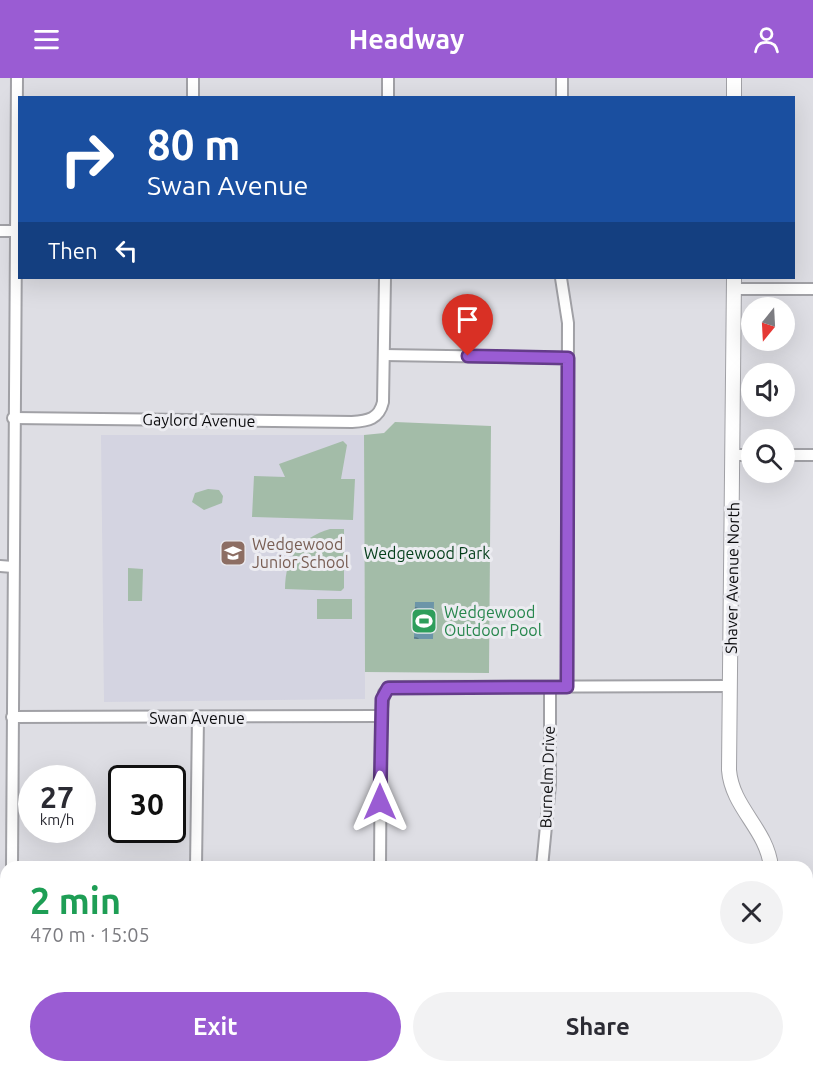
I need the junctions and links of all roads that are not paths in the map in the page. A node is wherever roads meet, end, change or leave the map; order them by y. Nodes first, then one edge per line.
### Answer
1 (17, 78) edge
2 (193, 78) edge
3 (388, 78) edge
4 (562, 78) edge
5 (734, 78) edge
6 (193, 96) edge
7 (388, 96) edge
8 (562, 96) edge
9 (734, 96) edge
10 (0, 231) edge
11 (15, 231) junction
12 (385, 279) edge
13 (561, 279) edge
14 (734, 283) edge
15 (813, 289) edge
16 (384, 355) junction
17 (568, 358) junction
18 (13, 418) junction
19 (734, 455) junction
20 (741, 455) edge
21 (795, 455) edge
22 (813, 455) edge
23 (0, 566) edge
24 (13, 567) junction
25 (730, 686) junction
26 (550, 687) junction
27 (567, 687) junction
28 (381, 716) junction
29 (12, 717) junction
30 (198, 718) junction
31 (12, 861) edge
32 (196, 861) edge
33 (380, 861) edge
34 (543, 861) edge
35 (770, 861) edge

1 - 11 street
2 - 6 street
3 - 7 street
4 - 8 street
5 - 9 street
10 - 11 street
11 - 18 street
12 - 16 street
13 - 17 street
14 - 15 street
14 - 19 street, Shaver Avenue North
16 - 17 street
16 - 18 street, Gaylord Avenue
17 - 27 street
18 - 24 street
19 - 20 street
19 - 25 street, Shaver Avenue North
21 - 22 street
23 - 24 street
24 - 29 street
25 - 27 street
25 - 35 street, Shaver Avenue North
26 - 27 street
26 - 28 street
26 - 34 street, Burnelm Drive
28 - 30 street, Swan Avenue
28 - 33 street
29 - 30 street, Swan Avenue
29 - 31 street
30 - 32 street

